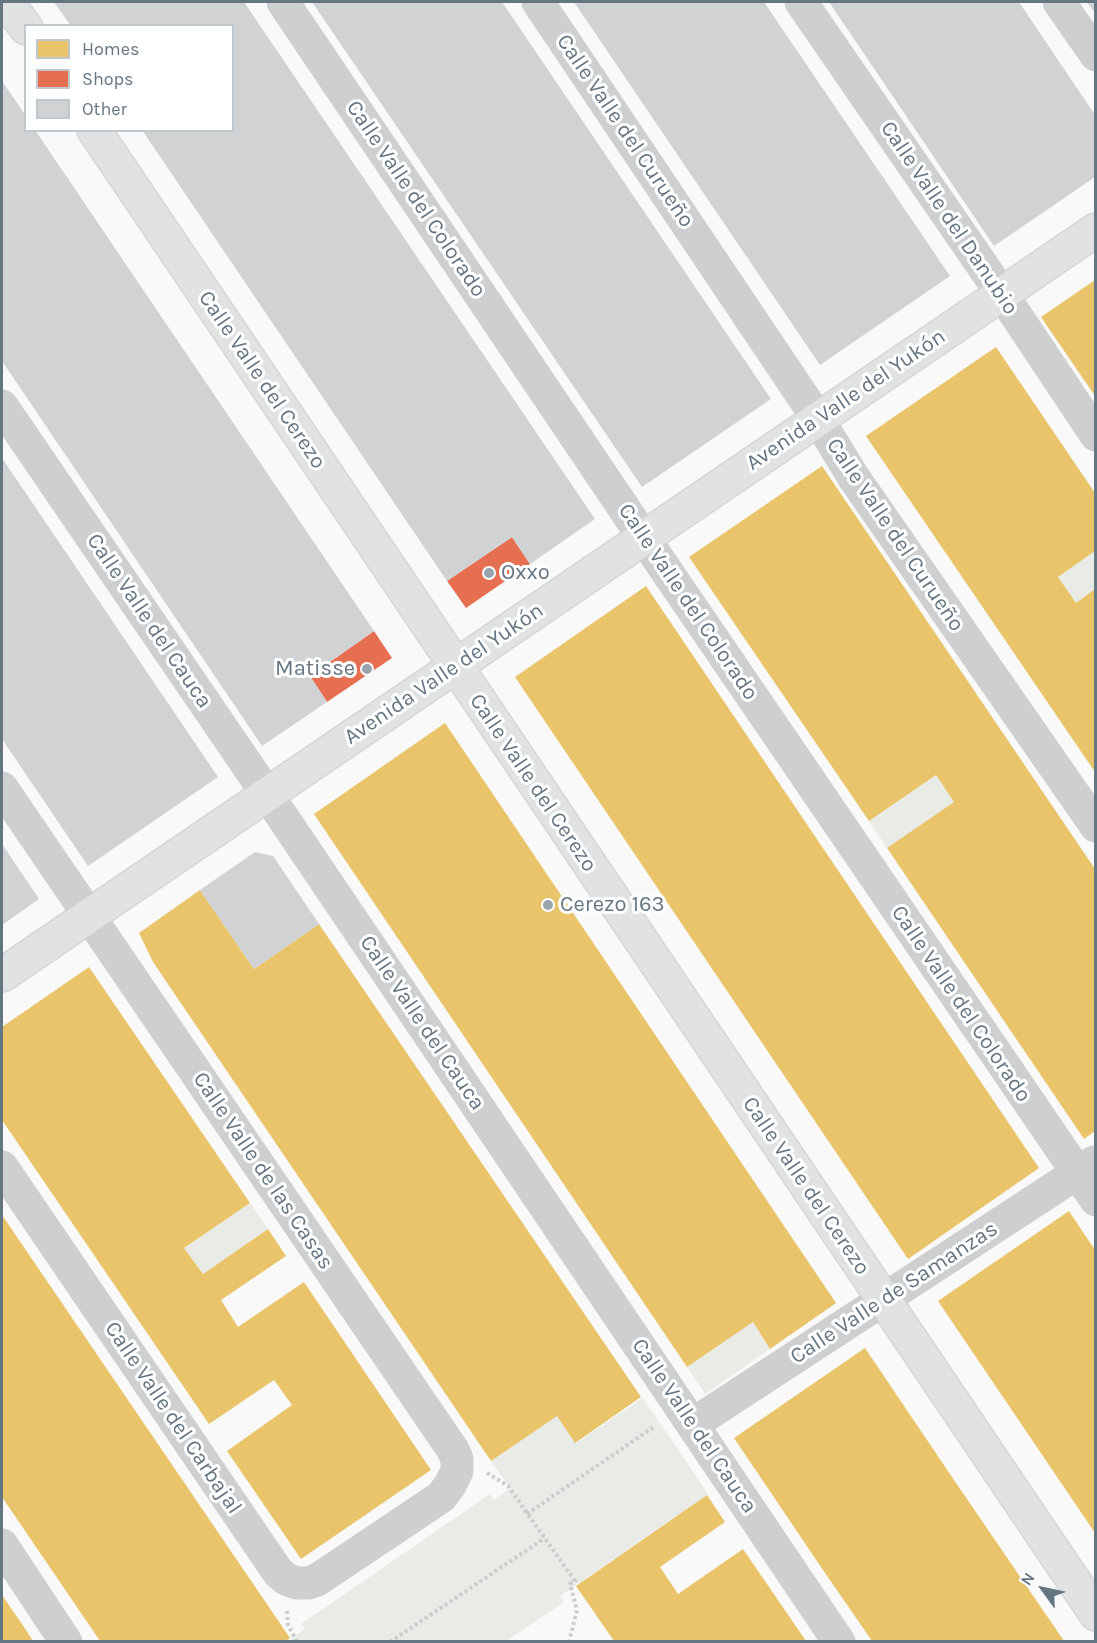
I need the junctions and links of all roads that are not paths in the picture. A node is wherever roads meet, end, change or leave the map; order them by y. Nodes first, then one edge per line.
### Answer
1 (7, 2) edge
2 (283, 2) edge
3 (538, 2) edge
4 (801, 2) edge
5 (1059, 2) edge
6 (24, 25) edge
7 (1095, 55) edge
8 (95, 132) edge
9 (1095, 230) edge
10 (1002, 294) junction
11 (2, 406) edge
12 (818, 419) junction
13 (1095, 435) edge
14 (644, 538) junction
15 (454, 667) junction
16 (2, 788) edge
17 (267, 794) junction
18 (1095, 826) edge
19 (89, 916) junction
20 (2, 975) edge
21 (2, 1167) edge
22 (1086, 1167) edge
23 (1095, 1200) edge
24 (883, 1300) junction
25 (687, 1416) junction
26 (380, 1538) joint
27 (2, 1545) edge
28 (1095, 1614) edge
29 (66, 1641) edge
30 (839, 1641) edge

1 - 6 street
2 - 14 street, Calle Valle del Colorado
3 - 12 street, Calle Valle del Curueño
4 - 10 street, Calle Valle del Danubio
5 - 7 street
8 - 15 street, Calle Valle del Cerezo
9 - 10 street, Avenida Valle del Yukón
10 - 12 street, Avenida Valle del Yukón
10 - 13 street, Calle Valle del Danubio
11 - 17 street, Calle Valle del Cauca
12 - 14 street, Avenida Valle del Yukón
12 - 18 street, Calle Valle del Curueño
14 - 15 street, Avenida Valle del Yukón
14 - 22 street, Calle Valle del Colorado
15 - 17 street, Avenida Valle del Yukón
15 - 24 street, Calle Valle del Cerezo
16 - 19 street, Calle Valle de las Casas
17 - 19 street, Avenida Valle del Yukón
17 - 25 street, Calle Valle del Cauca
19 - 20 street, Avenida Valle del Yukón
19 - 26 street, Calle Valle de las Casas
21 - 26 street, Calle Valle del Carbajal
22 - 23 street, Calle Valle del Colorado
22 - 24 street, Calle Valle de Samanzas
24 - 25 street, Calle Valle de Samanzas
24 - 28 street, Calle Valle del Cerezo
25 - 30 street, Calle Valle del Cauca
27 - 29 street

